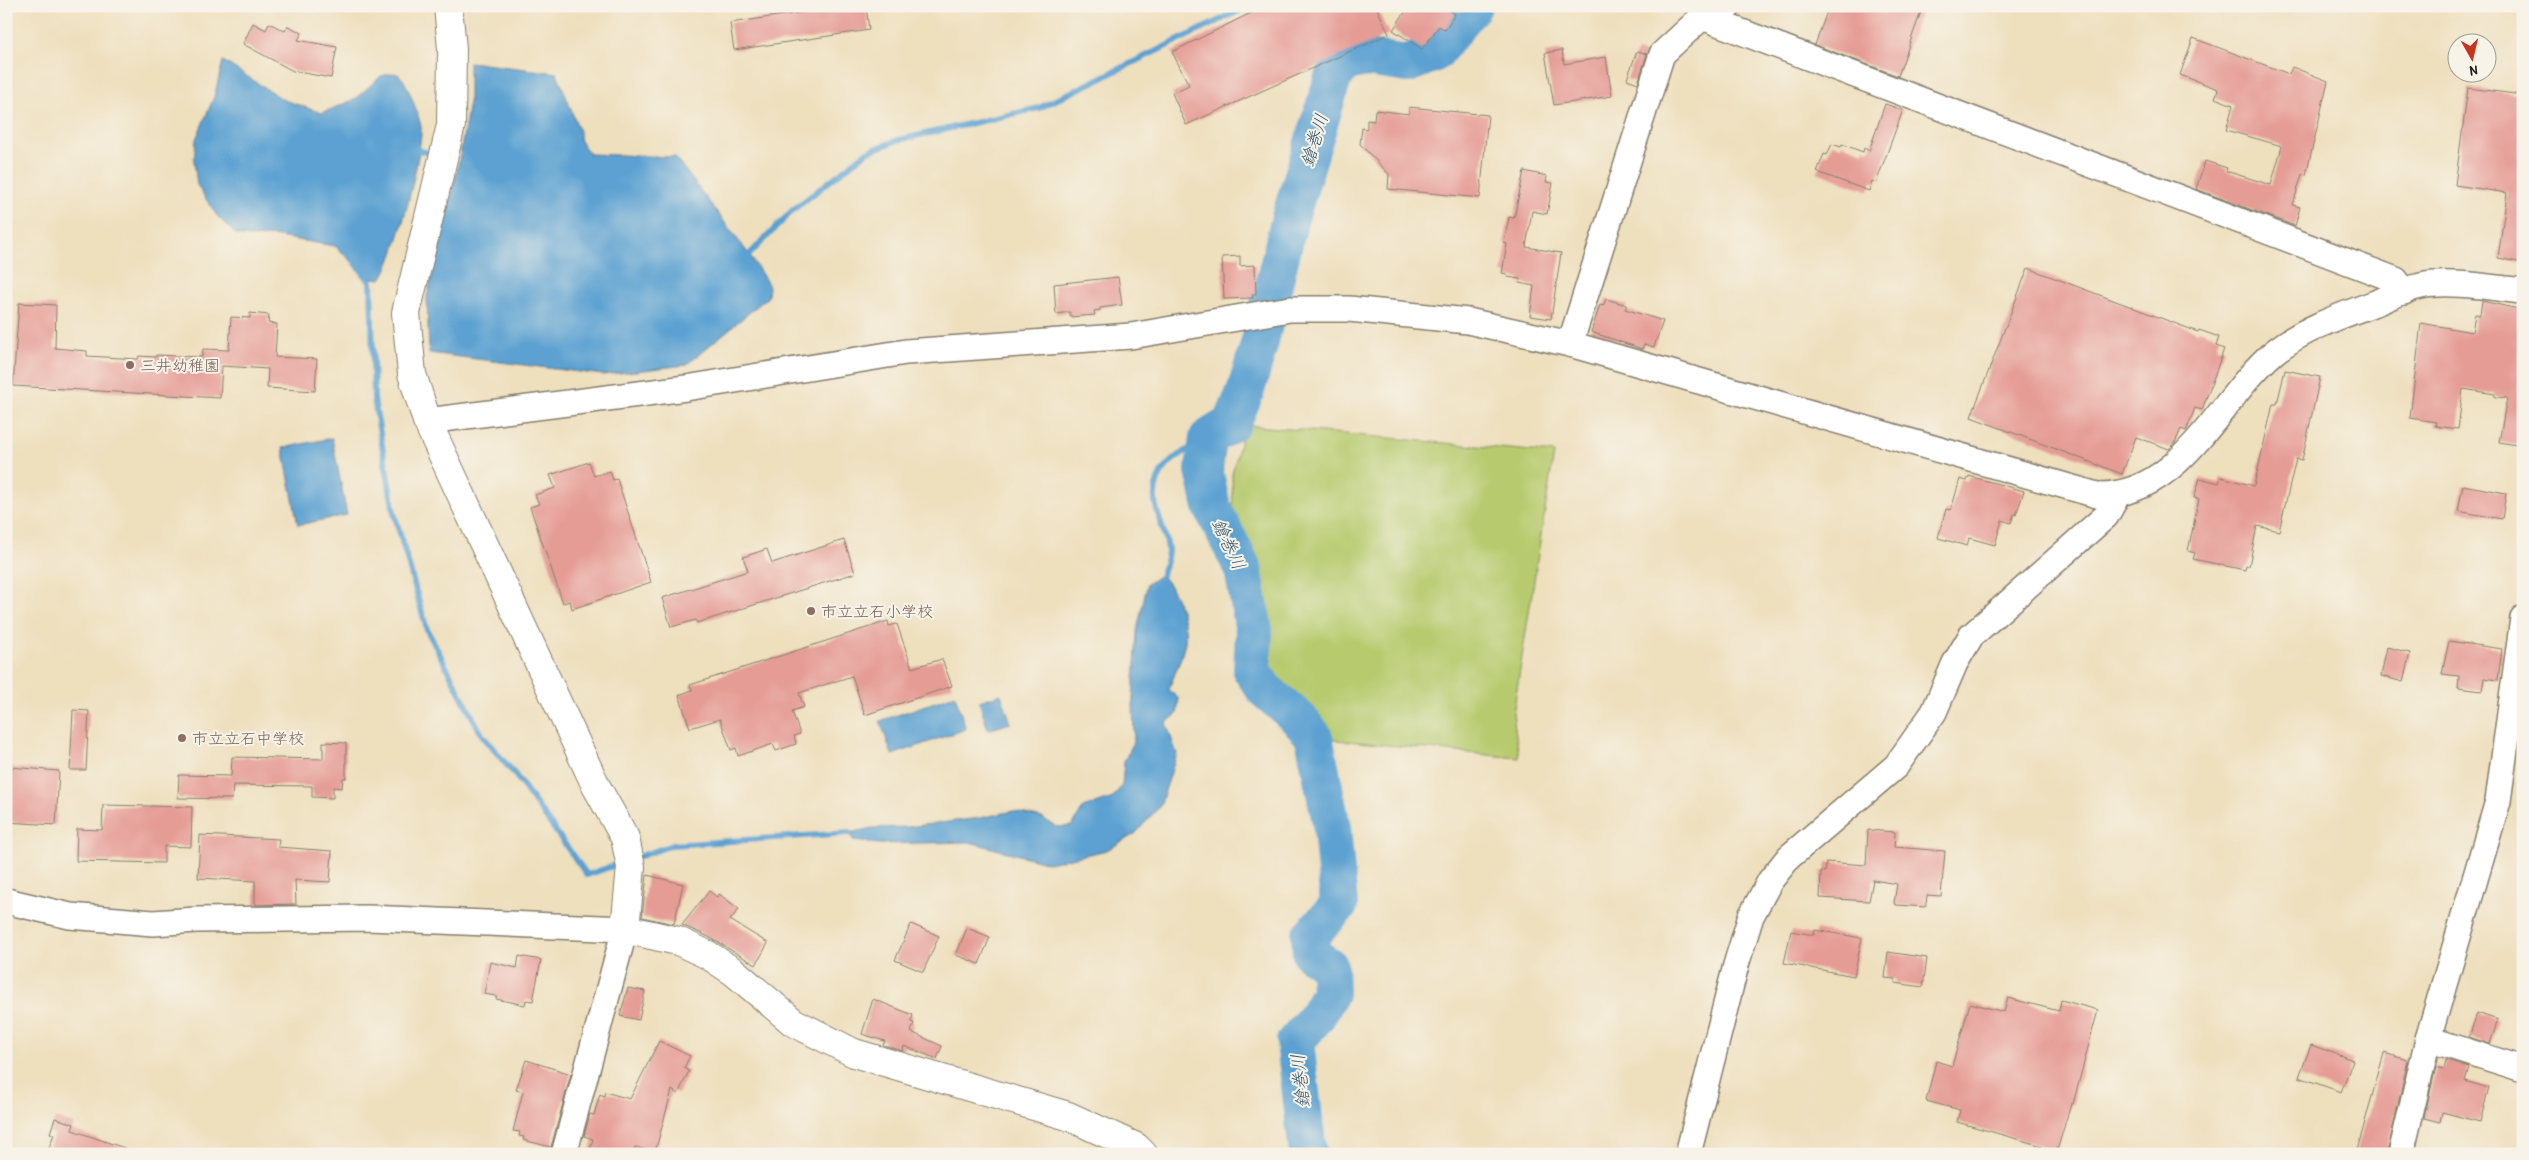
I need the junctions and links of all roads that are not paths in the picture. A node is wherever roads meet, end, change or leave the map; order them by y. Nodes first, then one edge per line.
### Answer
1 (448, 6) edge
2 (1729, 6) edge
3 (1702, 17) junction
4 (2523, 290) edge
5 (2404, 292) junction
6 (1570, 344) junction
7 (427, 421) junction
8 (2117, 496) junction
9 (2523, 618) edge
10 (6, 901) edge
11 (625, 929) junction
12 (2428, 1039) junction
13 (2523, 1069) edge
14 (564, 1154) edge
15 (1143, 1154) edge
16 (1688, 1154) edge
17 (2401, 1154) edge

1 - 7 street
2 - 3 street
3 - 5 street
3 - 6 street
4 - 5 street
5 - 8 street
6 - 7 street
6 - 8 street
7 - 11 street
8 - 16 street
9 - 12 street
10 - 11 street
11 - 14 street
11 - 15 street
12 - 13 street
12 - 17 street

